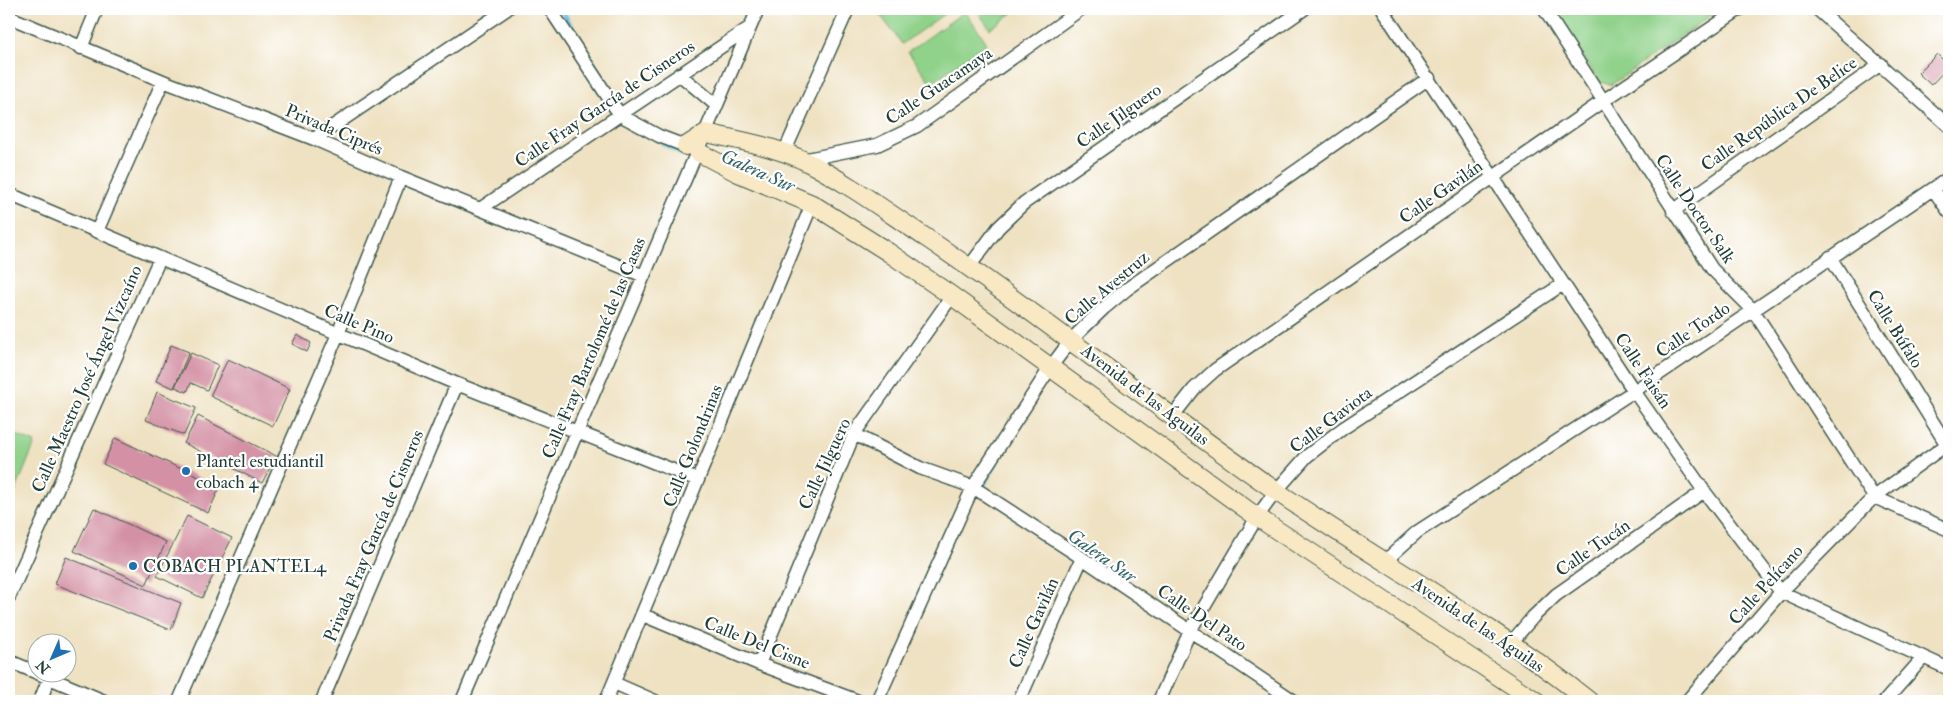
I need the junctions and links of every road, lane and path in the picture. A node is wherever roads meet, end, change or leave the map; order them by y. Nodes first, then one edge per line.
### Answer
1 (97, 9) edge
2 (508, 9) edge
3 (550, 9) edge
4 (758, 9) edge
5 (848, 9) edge
6 (1081, 9) edge
7 (1304, 9) edge
8 (1382, 9) edge
9 (1544, 9) edge
10 (1740, 9) edge
11 (1817, 9) edge
12 (9, 17) edge
13 (749, 28) junction
14 (81, 48) junction
15 (1881, 64) junction
16 (679, 74) junction
17 (1429, 78) junction
18 (163, 82) junction
19 (1603, 101) junction
20 (716, 105) junction
21 (620, 115) junction
22 (1949, 126) edge
23 (706, 133) junction
24 (314, 139) junction
25 (692, 149) junction
26 (784, 153) junction
27 (802, 160) junction
28 (401, 177) junction
29 (1493, 177) junction
30 (1949, 178) edge
31 (1933, 188) junction
32 (9, 194) edge
33 (812, 204) junction
34 (480, 209) junction
35 (1673, 211) junction
36 (1949, 212) edge
37 (97, 231) junction
38 (1830, 257) junction
39 (160, 258) junction
40 (969, 267) junction
41 (644, 276) junction
42 (1564, 284) junction
43 (952, 296) junction
44 (1754, 310) junction
45 (338, 334) junction
46 (1071, 340) junction
47 (1050, 368) junction
48 (457, 384) junction
49 (1634, 391) junction
50 (1172, 417) junction
51 (577, 431) junction
52 (854, 434) junction
53 (1948, 444) edge
54 (698, 480) junction
55 (973, 488) junction
56 (1704, 490) junction
57 (1276, 491) junction
58 (1874, 497) junction
59 (1257, 516) junction
60 (1949, 530) edge
61 (1082, 558) junction
62 (1384, 562) junction
63 (1781, 592) junction
64 (9, 597) edge
65 (643, 615) junction
66 (1190, 632) junction
67 (1510, 644) junction
68 (1923, 658) junction
69 (9, 661) edge
70 (759, 664) junction
71 (28, 669) edge
72 (1949, 669) edge
73 (47, 682) edge
74 (59, 682) edge
75 (614, 683) junction
76 (40, 701) edge
77 (104, 701) edge
78 (179, 701) edge
79 (322, 701) edge
80 (462, 701) edge
81 (606, 701) edge
82 (655, 701) edge
83 (858, 701) edge
84 (877, 701) edge
85 (1019, 701) edge
86 (1159, 701) edge
87 (1294, 701) edge
88 (1536, 701) edge
89 (1589, 701) edge
90 (1687, 701) edge
91 (1885, 701) edge

1 - 14 street
2 - 24 street
3 - 21 street
4 - 13 street
5 - 26 street
6 - 27 street, Calle Guacamaya
7 - 40 street, Calle Jilguero
8 - 17 street, Calle Faisán
9 - 19 street, Calle Doctor Salk
10 - 19 street, Calle Gavilán
11 - 15 street
12 - 14 street, Privada Ciprés
13 - 16 street, Calle Fray García de Cisneros
13 - 20 street
14 - 18 street, Privada Ciprés
15 - 22 street
15 - 35 street, Calle República De Belice
16 - 20 street
16 - 21 street, Calle Fray García de Cisneros
17 - 29 street, Calle Faisán
17 - 46 street, Calle Avestruz
18 - 24 street, Privada Ciprés
18 - 37 street
19 - 29 street, Calle Gavilán
19 - 35 street, Calle Doctor Salk
20 - 23 street
21 - 25 street
21 - 34 street, Calle Fray García de Cisneros
23 - 25 street
23 - 26 street, Avenida de las Águilas
24 - 28 street, Privada Ciprés
25 - 33 street, Avenida de las Águilas
25 - 41 street, Calle Fray Bartolomé de las Casas
26 - 27 street, Avenida de las Águilas
27 - 40 street, Avenida de las Águilas
28 - 34 street, Privada Ciprés
28 - 45 street
29 - 42 street, Calle Faisán
29 - 50 street, Calle Gavilán
30 - 31 street, Calle Tordo
31 - 36 street
31 - 38 street, Calle Tordo
32 - 37 street, Calle Pino
33 - 43 street, Avenida de las Águilas
33 - 54 street, Calle Golondrinas
34 - 41 street, Privada Ciprés
35 - 44 street, Calle Doctor Salk
37 - 39 street, Calle Pino
38 - 44 street, Calle Tordo
38 - 53 street, Calle Búfalo
39 - 45 street, Calle Pino
39 - 64 street, Calle Maestro José Ángel Vizcaíno
40 - 46 street, Avenida de las Águilas
41 - 51 street, Calle Fray Bartolomé de las Casas
42 - 49 street, Calle Faisán
42 - 57 street, Calle Gaviota
43 - 47 street, Avenida de las Águilas
43 - 52 street, Calle Jilguero
44 - 49 street, Calle Tordo
44 - 58 street, Calle Doctor Salk
45 - 48 street, Calle Pino
45 - 78 street
46 - 47 street, Calle Avestruz
46 - 50 street, Avenida de las Águilas
47 - 55 street, Calle Avestruz
47 - 59 street, Avenida de las Águilas
48 - 51 street, Calle Pino
48 - 79 street, Privada Fray García de Cisneros
49 - 56 street, Calle Faisán
49 - 62 street, Calle Tordo
50 - 57 street, Avenida de las Águilas
51 - 54 street, Calle Pino
51 - 80 street, Calle Fray Bartolomé de las Casas
52 - 55 street, Calle Del Pato
52 - 70 street, Calle Jilguero
53 - 58 street, Calle Pelícano
54 - 65 street, Calle Golondrinas
55 - 61 street, Calle Del Pato
55 - 84 street, Calle Avestruz
56 - 63 street, Calle Faisán
56 - 67 street, Calle Tucán
57 - 59 street, Calle Gaviota
57 - 62 street, Avenida de las Águilas
58 - 60 street
58 - 63 street, Calle Pelícano
59 - 66 street, Calle Gaviota
59 - 88 street, Avenida de las Águilas
61 - 66 street, Calle Del Pato
61 - 85 street, Calle Gavilán
62 - 67 street, Avenida de las Águilas
63 - 68 street, Calle Faisán
63 - 90 street, Calle Pelícano
65 - 70 street, Calle Del Cisne
65 - 75 street, Calle Golondrinas
66 - 86 street, Calle Gaviota
66 - 87 street, Calle Del Pato
67 - 89 street, Avenida de las Águilas
68 - 72 street, Calle Faisán
68 - 91 street
69 - 71 street
70 - 83 street, Calle Del Cisne
73 - 76 street
74 - 77 street
75 - 81 street, Calle Golondrinas
75 - 82 street

